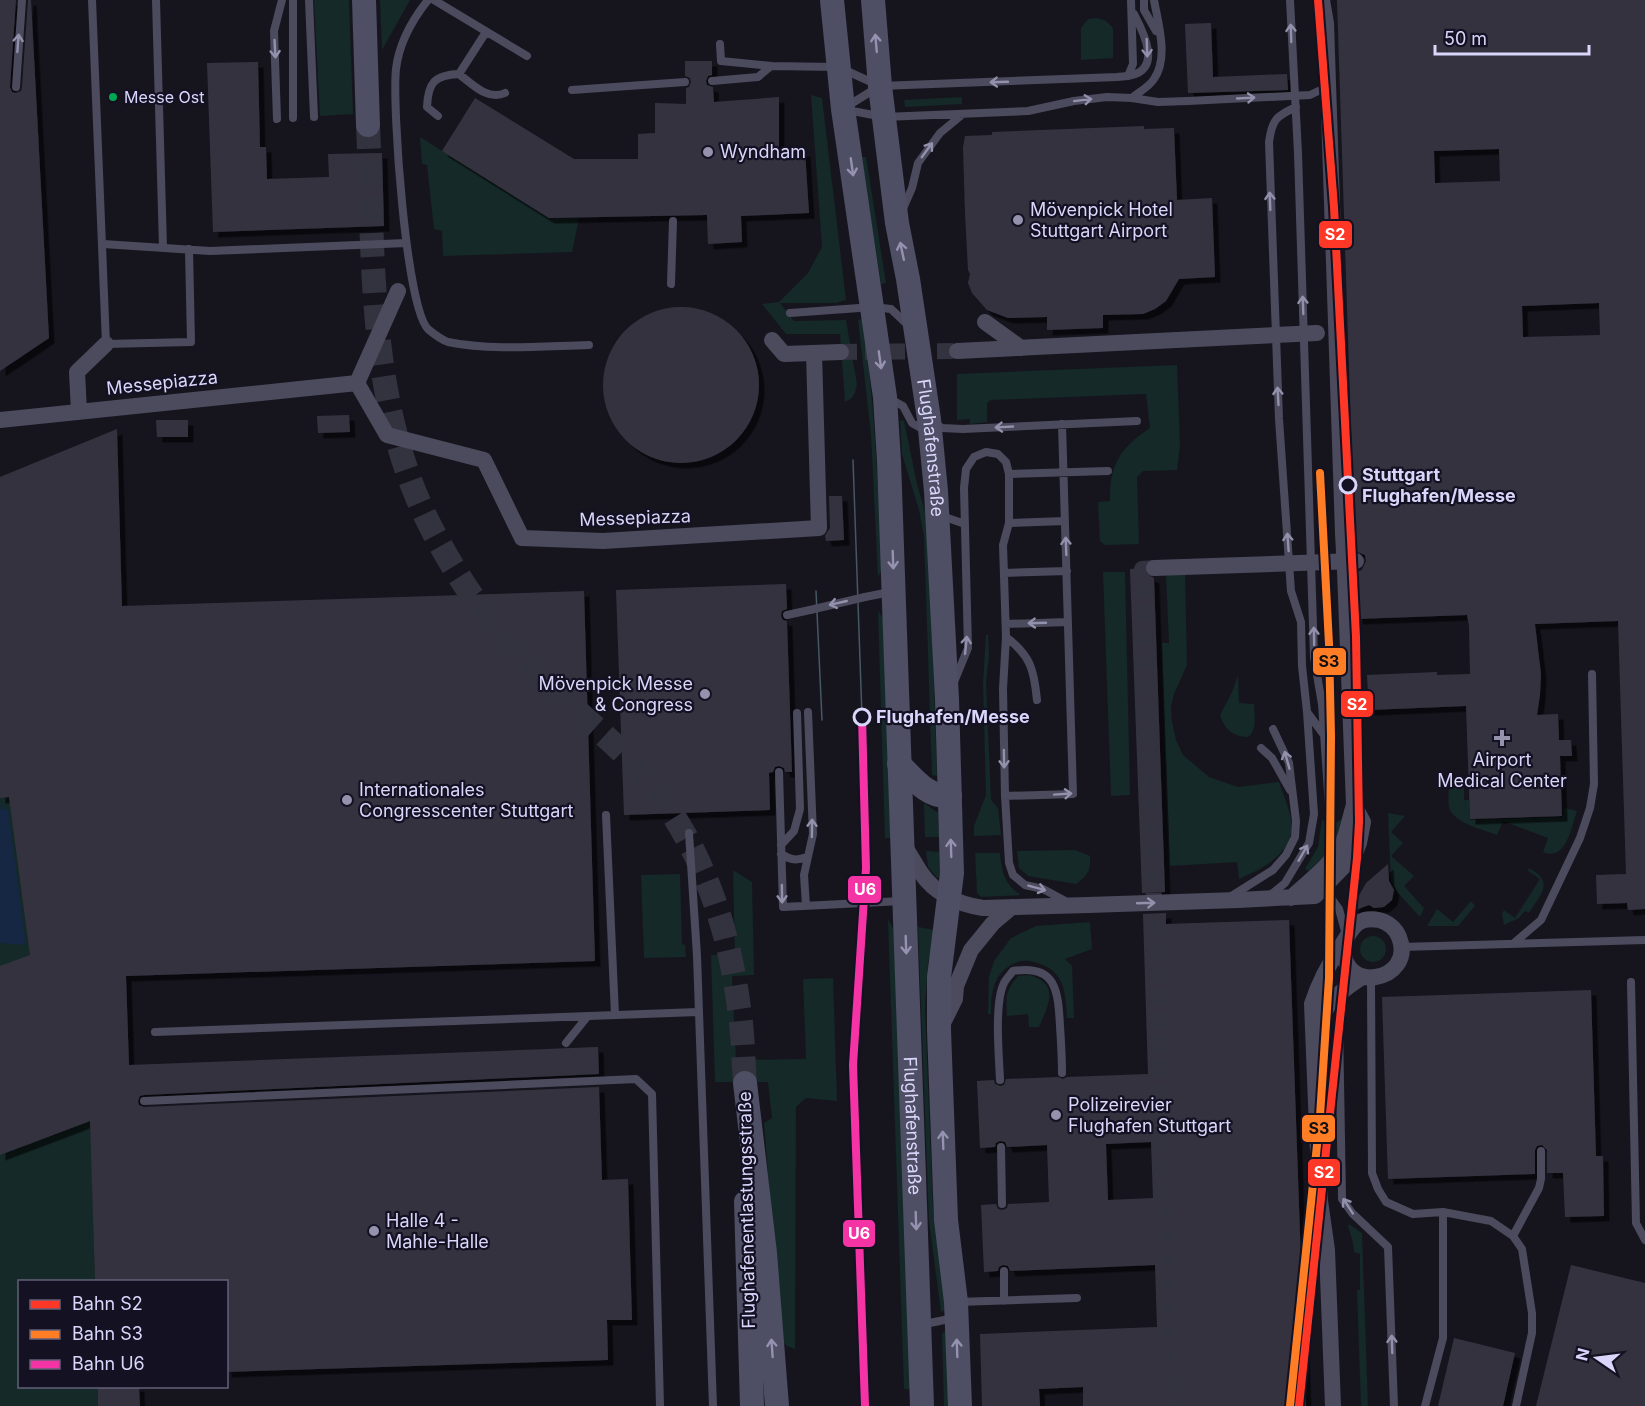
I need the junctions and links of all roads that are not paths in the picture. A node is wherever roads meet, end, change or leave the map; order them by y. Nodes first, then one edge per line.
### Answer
1 (22, 0) edge
2 (92, 0) edge
3 (156, 0) edge
4 (282, 0) edge
5 (309, 0) edge
6 (364, 0) edge
7 (428, 0) edge
8 (434, 0) edge
9 (832, 0) edge
10 (873, 0) edge
11 (1131, 0) edge
12 (1144, 0) edge
13 (1154, 0) edge
14 (1290, 0) edge
15 (1322, 0) edge
16 (294, 1) edge
17 (1132, 10) junction
18 (486, 32) junction
19 (1160, 36) junction
20 (720, 44) dead end
21 (527, 56) dead end
22 (771, 66) junction
23 (838, 67) junction
24 (459, 74) junction
25 (1128, 76) junction
26 (712, 81) dead end
27 (685, 82) dead end
28 (880, 86) junction
29 (16, 87) dead end
30 (1327, 87) junction
31 (572, 90) dead end
32 (505, 93) dead end
33 (1132, 98) junction
34 (1296, 107) junction
35 (843, 109) junction
36 (963, 114) junction
37 (438, 116) dead end
38 (314, 117) dead end
39 (884, 117) junction
40 (293, 118) dead end
41 (277, 119) dead end
42 (368, 125) tunnel mouth
43 (673, 221) dead end
44 (897, 223) junction
45 (406, 243) junction
46 (103, 244) junction
47 (163, 246) junction
48 (189, 249) junction
49 (671, 284) dead end
50 (398, 291) dead end
51 (873, 307) junction
52 (790, 313) dead end
53 (985, 322) dead end
54 (916, 333) junction
55 (1311, 334) junction
56 (1275, 336) junction
57 (772, 340) dead end
58 (106, 344) junction
59 (589, 345) dead end
60 (1021, 348) junction
61 (957, 351) tunnel mouth
62 (814, 352) junction
63 (841, 352) tunnel mouth
64 (357, 383) junction
65 (885, 397) junction
66 (79, 412) junction
67 (0, 420) edge
68 (1137, 421) dead end
69 (1062, 424) junction
70 (930, 427) junction
71 (1108, 471) dead end
72 (1063, 472) junction
73 (1009, 474) junction
74 (938, 515) junction
75 (1065, 521) junction
76 (1009, 523) junction
77 (964, 524) junction
78 (1356, 561) dead end
79 (1312, 562) junction
80 (1290, 563) junction
81 (1154, 568) dead end
82 (1066, 571) junction
83 (1004, 573) junction
84 (894, 592) junction
85 (787, 615) dead end
86 (1068, 622) junction
87 (1006, 624) junction
88 (1006, 637) junction
89 (1592, 674) dead end
90 (947, 699) junction
91 (1037, 700) dead end
92 (808, 712) dead end
93 (1307, 712) junction
94 (797, 713) dead end
95 (1273, 729) dead end
96 (1324, 735) junction
97 (1261, 748) dead end
98 (899, 764) junction
99 (779, 772) dead end
100 (1292, 793) junction
101 (950, 796) junction
102 (1005, 796) junction
103 (606, 815) dead end
104 (1330, 821) dead end
105 (689, 833) dead end
106 (903, 844) junction
107 (781, 850) junction
108 (807, 857) junction
109 (1329, 895) dead end
110 (1267, 898) junction
111 (950, 899) junction
112 (904, 901) junction
113 (1231, 901) junction
114 (1081, 905) junction
115 (806, 906) junction
116 (1012, 907) junction
117 (1345, 938) junction
118 (1645, 940) edge
119 (1514, 943) junction
120 (1401, 947) junction
121 (1366, 978) junction
122 (1631, 982) dead end
123 (698, 1012) junction
124 (615, 1016) junction
125 (587, 1017) junction
126 (1339, 1022) dead end
127 (939, 1030) junction
128 (155, 1032) dead end
129 (1314, 1032) junction
130 (566, 1043) dead end
131 (1062, 1073) dead end
132 (1000, 1080) dead end
133 (144, 1101) dead end
134 (1001, 1147) dead end
135 (1541, 1151) dead end
136 (1002, 1204) dead end
137 (1443, 1212) junction
138 (1514, 1236) junction
139 (1645, 1240) edge
140 (1004, 1271) dead end
141 (1077, 1298) dead end
142 (1005, 1301) junction
143 (956, 1310) junction
144 (919, 1325) junction
145 (660, 1406) edge
146 (713, 1406) edge
147 (752, 1406) edge
148 (777, 1406) edge
149 (922, 1406) edge
150 (960, 1406) edge
151 (1333, 1406) edge
152 (1394, 1406) edge
153 (1425, 1406) edge
154 (1516, 1406) edge

29 -> 1 lane
2 - 46 lane
3 - 47 lane
4 -> 41 lane
5 - 38 lane
6 - 42 main road
7 - 45 lane
8 - 18 lane
9 - 23 main road, Flughafenstraße
28 -> 10 main road, Flughafenstraße
11 - 17 lane
12 - 19 lane
13 - 19 lane
34 -> 14 lane
15 - 30 street
16 - 40 lane
17 - 25 lane
17 -> 25 lane
18 - 21 lane
18 - 24 lane
19 - 33 lane
20 - 22 lane
22 - 23 lane
22 - 26 lane
23 - 28 lane
23 - 35 main road, Flughafenstraße
24 - 32 lane
24 - 37 lane
25 -> 28 lane
27 - 31 lane
28 - 35 lane
28 - 39 main road, Flughafenstraße
33 -> 30 lane, bridge
30 - 110 street, bridge
36 -> 33 lane
55 -> 34 lane
56 -> 34 lane
35 - 39 lane
35 -> 51 main road, Flughafenstraße
36 - 39 lane
44 -> 36 lane
39 - 44 main road, Flughafenstraße
43 - 49 lane
54 -> 44 main road, Flughafenstraße
45 - 48 lane
45 - 59 lane
46 - 47 lane
46 - 58 lane
47 - 48 lane
48 - 58 lane
50 - 64 street
51 - 52 lane
51 - 54 lane
51 -> 65 main road, Flughafenstraße
53 - 60 street
54 - 70 main road, Flughafenstraße
55 - 56 street
55 - 79 lane
56 - 60 street
80 -> 56 lane
57 - 62 street
58 - 66 street, Messepiazza
60 - 61 street
62 - 63 street
62 - 64 street, Messepiazza
64 - 66 street, Messepiazza
65 - 70 lane
65 -> 84 main road, Flughafenstraße
66 - 67 street, Messepiazza
68 - 69 lane
69 -> 70 lane
69 - 72 lane
70 - 74 main road, Flughafenstraße
71 - 72 lane
72 - 73 lane
72 - 75 lane
73 - 76 lane
73 - 77 lane
74 - 77 lane
74 - 90 main road, Flughafenstraße
75 - 76 lane
82 -> 75 lane
76 - 83 lane
90 -> 77 lane
78 - 79 street
79 - 80 street
96 -> 79 lane
80 - 81 street
80 - 93 lane
82 - 83 lane
82 - 86 lane
83 - 87 lane
84 -> 85 lane, bridge
84 - 98 main road, Flughafenstraße
86 -> 87 lane
102 -> 86 lane
87 - 88 lane
88 - 91 lane
88 -> 102 lane
89 - 119 lane
90 - 101 main road, Flughafenstraße
108 -> 92 lane
93 - 96 lane
110 -> 93 lane
94 - 107 lane
100 -> 95 lane
96 - 104 lane
97 - 100 lane
98 - 101 main road
98 - 106 main road, Flughafenstraße
99 - 107 lane
100 - 113 lane
111 -> 101 main road, Flughafenstraße
102 -> 114 lane
103 - 124 lane
105 - 123 lane
106 - 111 street, Flughafenstraße
106 - 112 main road, Flughafenstraße
107 - 108 lane
107 -> 115 lane
108 - 115 lane
109 - 117 lane
110 - 113 street
111 - 116 street
111 - 127 main road, Flughafenstraße
112 - 115 lane
112 -> 144 main road, Flughafenstraße
114 -> 113 street, bridge
114 - 116 street
116 - 127 street
117 - 120 street
117 - 121 street
117 - 129 street
118 - 119 lane
119 - 120 lane
120 - 121 street
121 - 129 street
121 - 137 lane
122 - 139 lane
123 - 124 lane
123 - 146 lane
124 - 125 lane
125 - 128 lane
125 - 130 lane
152 -> 126 lane
143 -> 127 main road, Flughafenstraße
129 - 151 street
131 - 132 lane
133 - 145 lane
134 - 136 lane
135 - 138 lane
137 - 138 lane
137 - 153 lane
138 - 154 lane
140 - 142 lane
141 - 142 lane
142 - 143 lane
143 - 144 lane
150 -> 143 main road, Flughafenstraße
144 - 149 main road, Flughafenstraße
148 -> 147 main road, Flughafenentlastungsstraße

